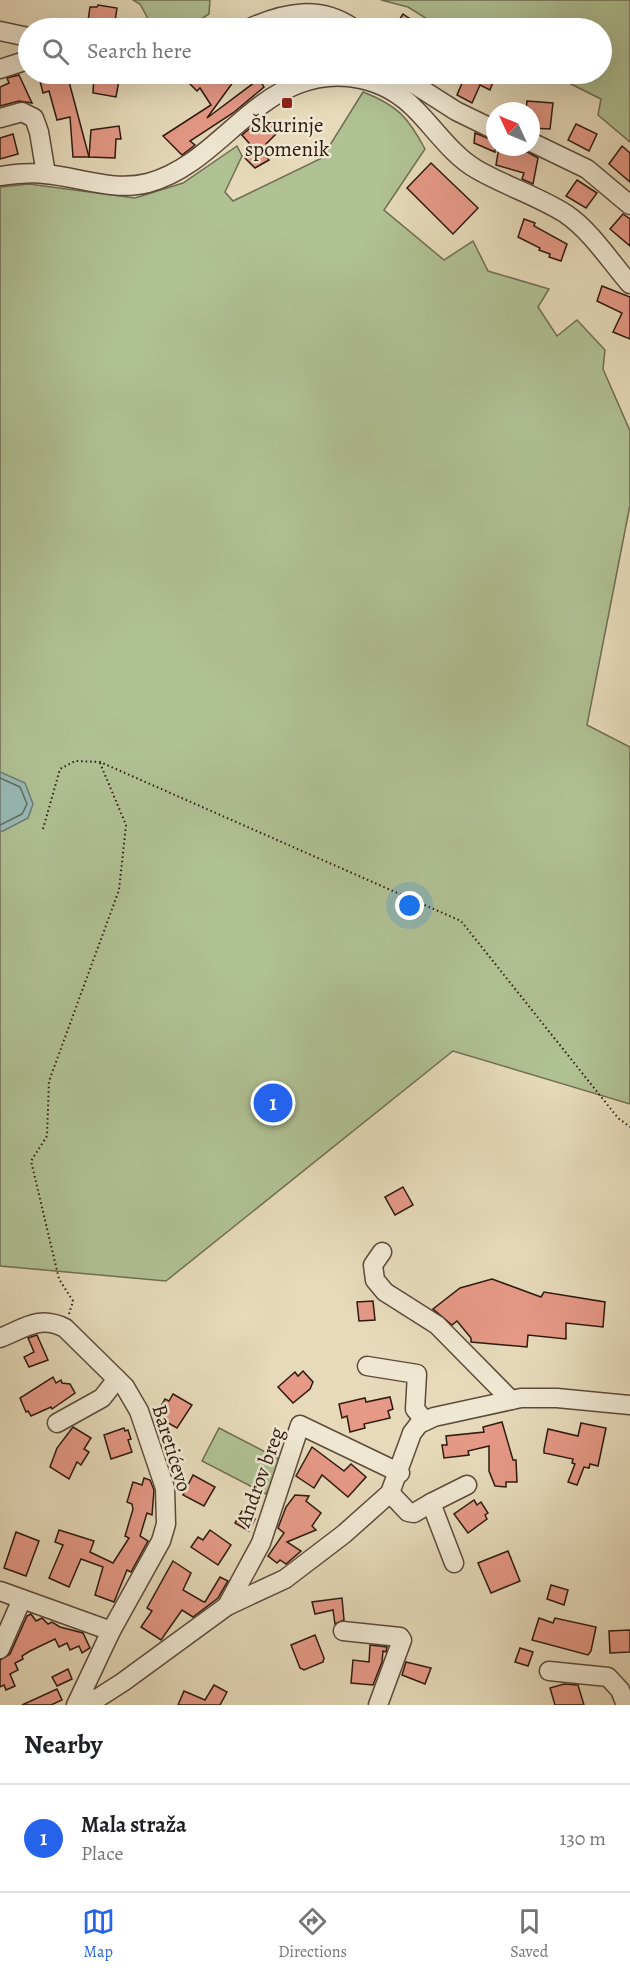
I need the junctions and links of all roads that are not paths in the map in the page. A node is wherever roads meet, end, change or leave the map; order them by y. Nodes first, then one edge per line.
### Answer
1 (298, 18) edge
2 (332, 18) edge
3 (0, 31) edge
4 (18, 35) edge
5 (18, 63) edge
6 (0, 69) edge
7 (283, 84) edge
8 (386, 84) edge
9 (414, 84) edge
10 (0, 118) edge
11 (486, 126) edge
12 (540, 146) edge
13 (46, 174) junction
14 (0, 176) edge
15 (630, 205) edge
16 (622, 280) edge
17 (382, 1252) dead end
18 (0, 1338) edge
19 (368, 1366) dead end
20 (117, 1379) junction
21 (511, 1400) junction
22 (630, 1405) edge
23 (425, 1421) junction
24 (57, 1423) dead end
25 (400, 1473) junction
26 (467, 1485) dead end
27 (390, 1493) junction
28 (431, 1503) junction
29 (454, 1563) dead end
30 (0, 1591) edge
31 (22, 1599) junction
32 (227, 1606) junction
33 (111, 1631) junction
34 (344, 1631) dead end
35 (0, 1649) edge
36 (549, 1671) dead end
37 (77, 1704) edge
38 (378, 1705) edge
39 (626, 1705) edge

1 - 2 street
3 - 4 street
5 - 6 street
7 - 13 street
8 - 16 street
9 - 11 street
10 - 13 street
12 - 15 street
13 - 14 street
17 - 21 street
18 - 20 street, Baretićevo
19 - 23 street
20 - 24 street
20 - 33 street, Baretićevo
21 - 22 street
21 - 23 street
23 - 25 street, Androv breg
25 - 27 street, Androv breg
25 - 32 street, Androv breg
26 - 28 street
27 - 28 street
27 - 32 street, Androv breg
28 - 29 street
30 - 31 street
31 - 33 street
31 - 35 street
32 - 37 street, Androv breg
33 - 37 street, Baretićevo
34 - 38 street
36 - 39 street

